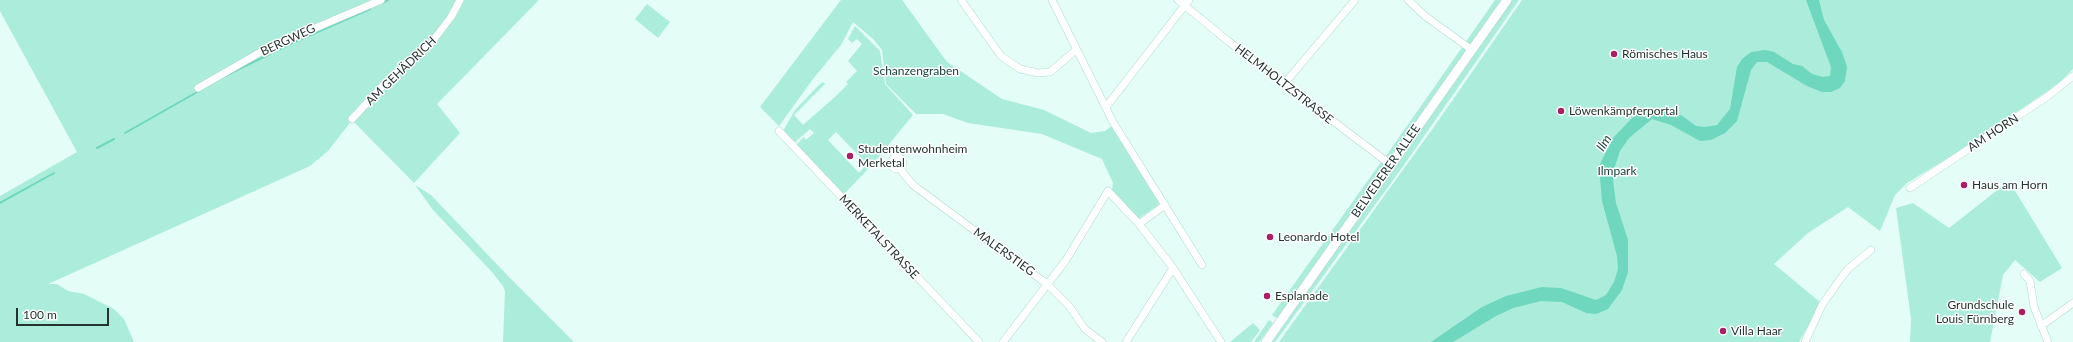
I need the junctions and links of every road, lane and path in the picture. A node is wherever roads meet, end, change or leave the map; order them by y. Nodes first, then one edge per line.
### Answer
1 (381, 0) edge
2 (460, 0) edge
3 (961, 0) edge
4 (1052, 0) edge
5 (1178, 0) edge
6 (1355, 0) edge
7 (1408, 0) edge
8 (1507, 0) edge
9 (1187, 3) edge
10 (1076, 50) junction
11 (1472, 50) junction
12 (2073, 76) edge
13 (1284, 84) junction
14 (198, 88) dead end
15 (1106, 107) junction
16 (352, 119) dead end
17 (779, 131) dead end
18 (1391, 165) junction
19 (900, 169) dead end
20 (1910, 188) dead end
21 (1165, 205) junction
22 (1139, 224) junction
23 (1871, 250) dead end
24 (1202, 265) dead end
25 (1173, 268) junction
26 (2024, 274) dead end
27 (1047, 284) junction
28 (2073, 303) edge
29 (2041, 326) junction
30 (979, 342) edge
31 (1003, 342) edge
32 (1102, 342) edge
33 (1126, 342) edge
34 (1221, 342) edge
35 (1266, 342) edge
36 (1805, 342) edge
37 (2048, 342) edge

1 - 14 street, BERGWEG
2 - 16 street, AM GEHÄDRICH
3 - 10 street
4 - 10 street
5 - 9 street, HELMHOLTZSTRASSE
6 - 13 street
7 - 11 street
8 - 11 street, BELVEDERER ALLEE
9 - 13 street, HELMHOLTZSTRASSE
9 - 15 street
10 - 15 street
11 - 18 street, BELVEDERER ALLEE
12 - 20 street, AM HORN
13 - 18 street, HELMHOLTZSTRASSE
15 - 21 street
17 - 30 street, MERKETALSTRASSE
18 - 35 street, BELVEDERER ALLEE
19 - 27 street, MALERSTIEG
21 - 22 street
21 - 24 street
22 - 25 street
22 - 27 street
23 - 36 street
25 - 33 street
25 - 34 street
26 - 29 street
27 - 31 street
27 - 32 street, MALERSTIEG
28 - 29 street
29 - 37 street

